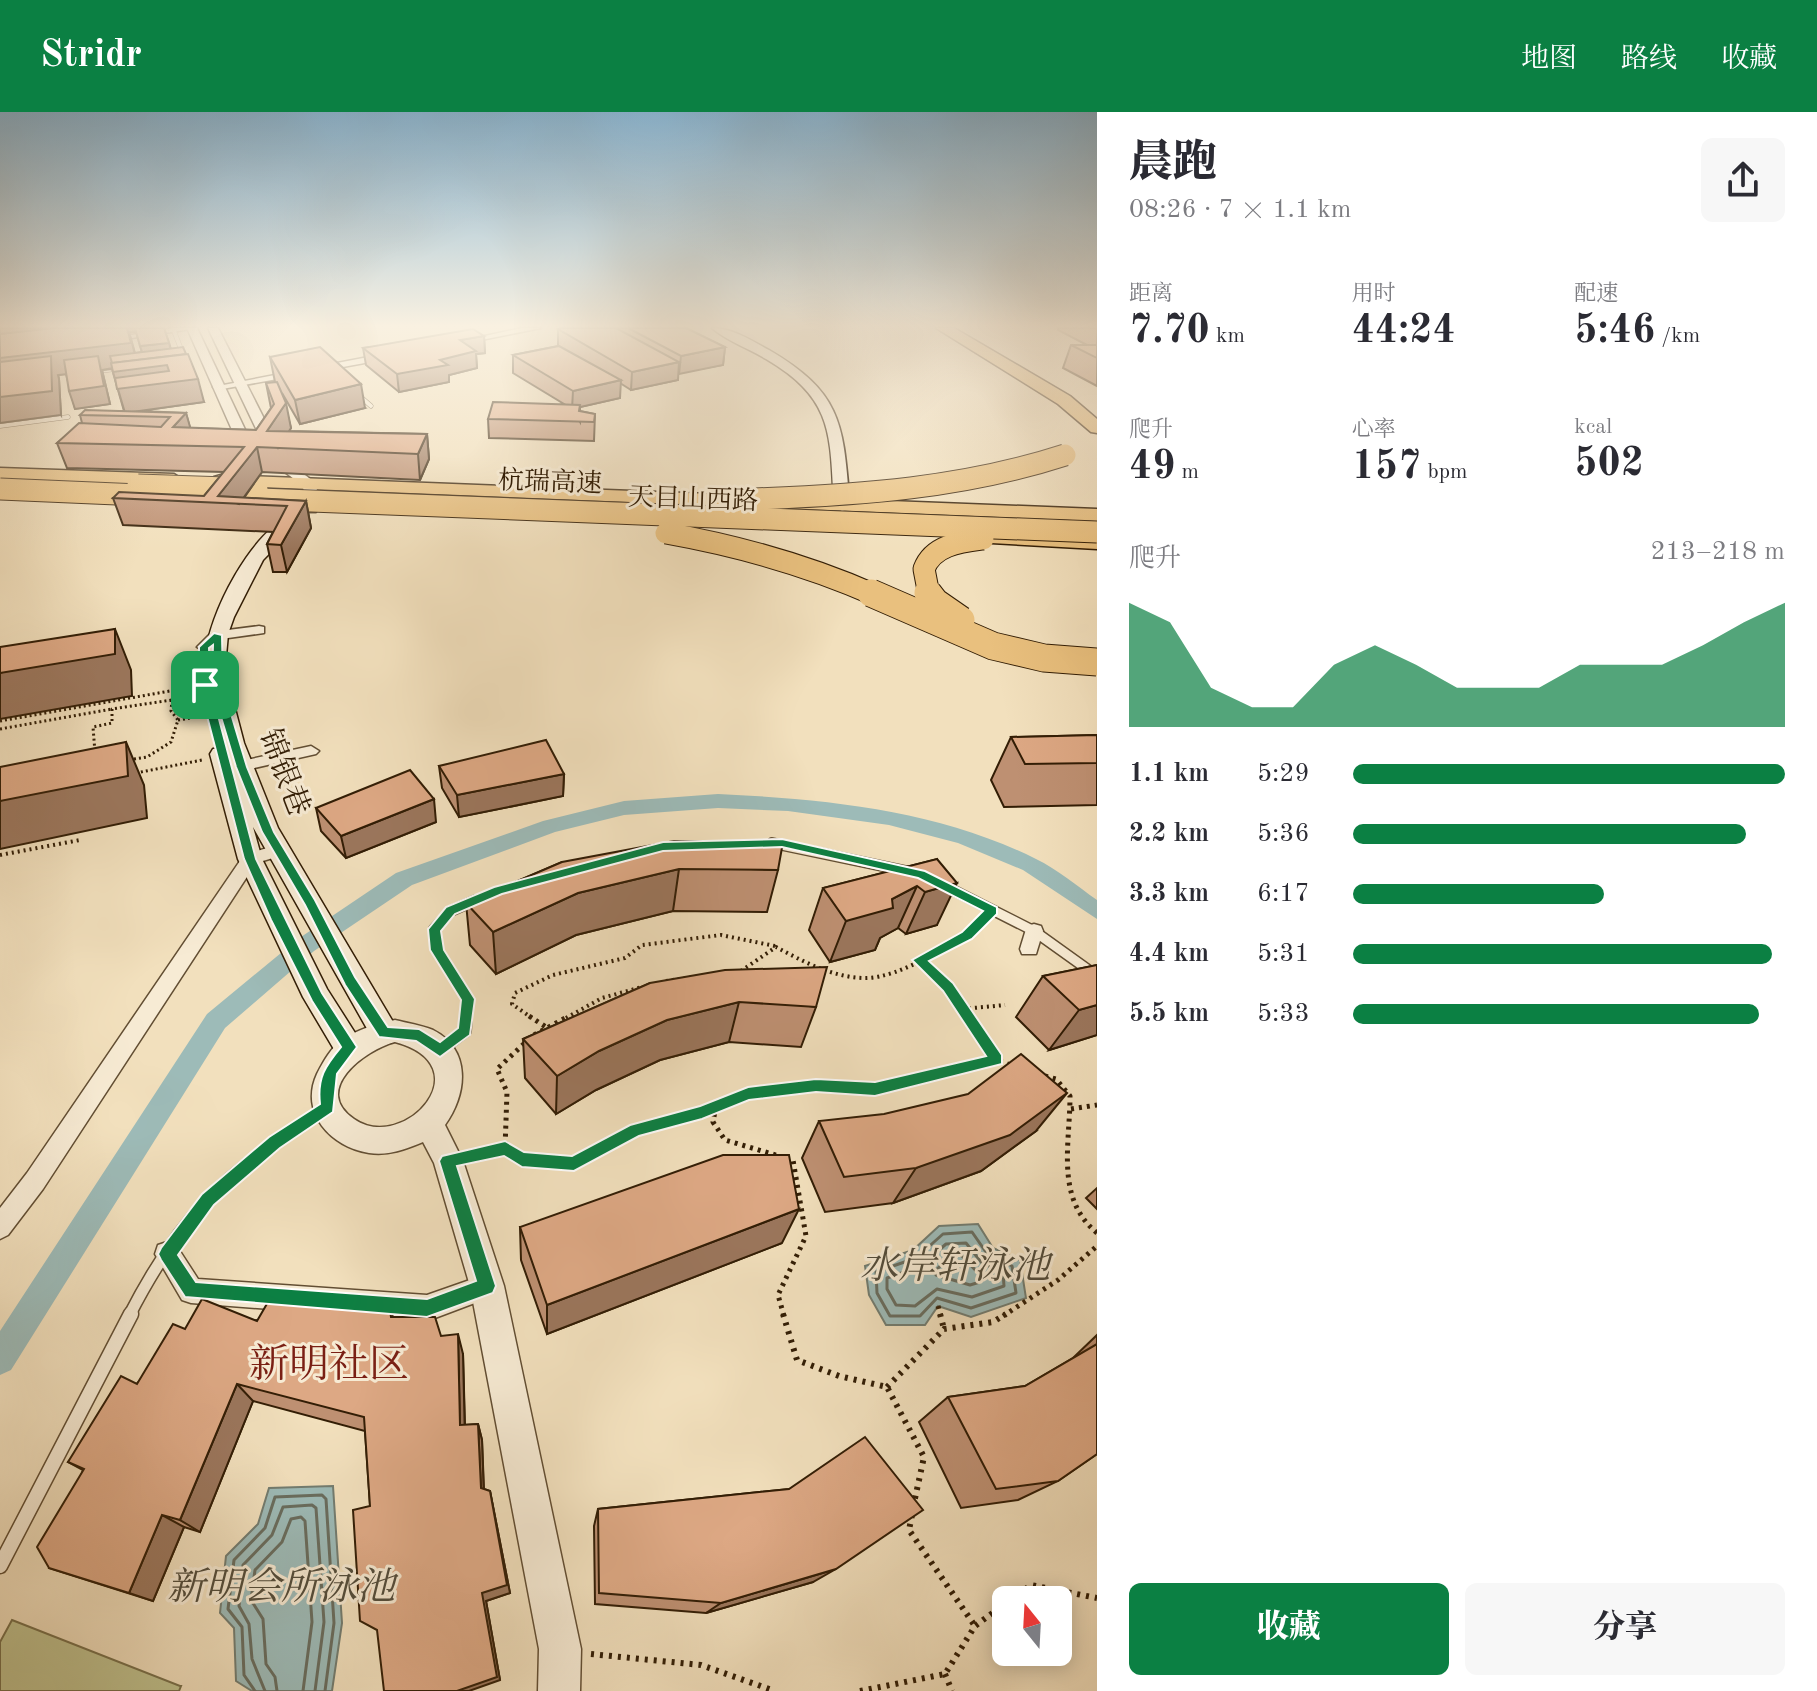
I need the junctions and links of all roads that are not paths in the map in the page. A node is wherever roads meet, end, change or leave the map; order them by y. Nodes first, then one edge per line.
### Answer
1 (224, 402) edge
2 (248, 402) edge
3 (366, 402) edge
4 (824, 402) edge
5 (1073, 402) edge
6 (1078, 402) edge
7 (371, 406) dead end
8 (1097, 410) edge
9 (68, 417) dead end
10 (0, 426) edge
11 (1081, 441) edge
12 (0, 476) edge
13 (240, 482) junction
14 (0, 489) edge
15 (0, 498) edge
16 (313, 498) junction
17 (600, 503) junction
18 (842, 506) junction
19 (265, 507) junction
20 (1097, 515) edge
21 (1097, 521) edge
22 (1057, 531) junction
23 (1097, 532) edge
24 (1097, 543) edge
25 (259, 630) dead end
26 (211, 641) junction
27 (1097, 649) edge
28 (1097, 662) edge
29 (311, 751) dead end
30 (229, 764) junction
31 (767, 844) edge
32 (277, 851) junction
33 (250, 859) junction
34 (921, 874) edge
35 (935, 881) edge
36 (487, 896) edge
37 (1097, 976) edge
38 (384, 1032) junction
39 (349, 1047) junction
40 (440, 1050) junction
41 (328, 1107) junction
42 (429, 1123) junction
43 (0, 1227) edge
44 (167, 1254) junction
45 (487, 1286) junction
46 (0, 1566) edge
47 (559, 1691) edge

1 - 13 street
2 - 16 street
3 - 7 lane
4 - 18 main road
5 - 11 highway
6 - 8 highway
9 - 10 lane
11 - 17 highway, bridge
12 - 13 highway, 天目山西路
12 - 17 highway, 杭瑞高速, bridge
13 - 16 highway, 天目山西路
13 - 19 street
14 - 16 highway, 杭瑞高速, bridge
15 - 19 highway, 天目山西路
16 - 18 highway, 天目山西路
16 - 19 highway, 天目山西路
16 - 22 highway, 杭瑞高速, bridge
16 - 24 highway, 天目山西路
16 - 26 main road, 锦银巷
16 - 28 highway, bridge
17 - 21 highway, 杭瑞高速
18 - 20 highway, 天目山西路
19 - 26 main road, 锦银巷
22 - 23 highway, 杭瑞高速, bridge
22 - 27 highway, bridge
25 - 26 street
26 - 30 main road, 锦银巷
26 - 30 main road, 锦银巷
29 - 30 street
30 - 32 main road, 锦银巷
30 - 33 main road, 锦银巷
31 - 34 lane
32 - 33 street
32 - 38 main road, 锦银巷
33 - 39 main road, 锦银巷
33 - 43 street
35 - 37 lane
36 - 40 lane
38 - 39 street
38 - 40 street
39 - 41 street
40 - 42 street
41 - 42 street
41 - 44 lane
42 - 45 street
44 - 45 street
44 - 46 lane
45 - 47 street

